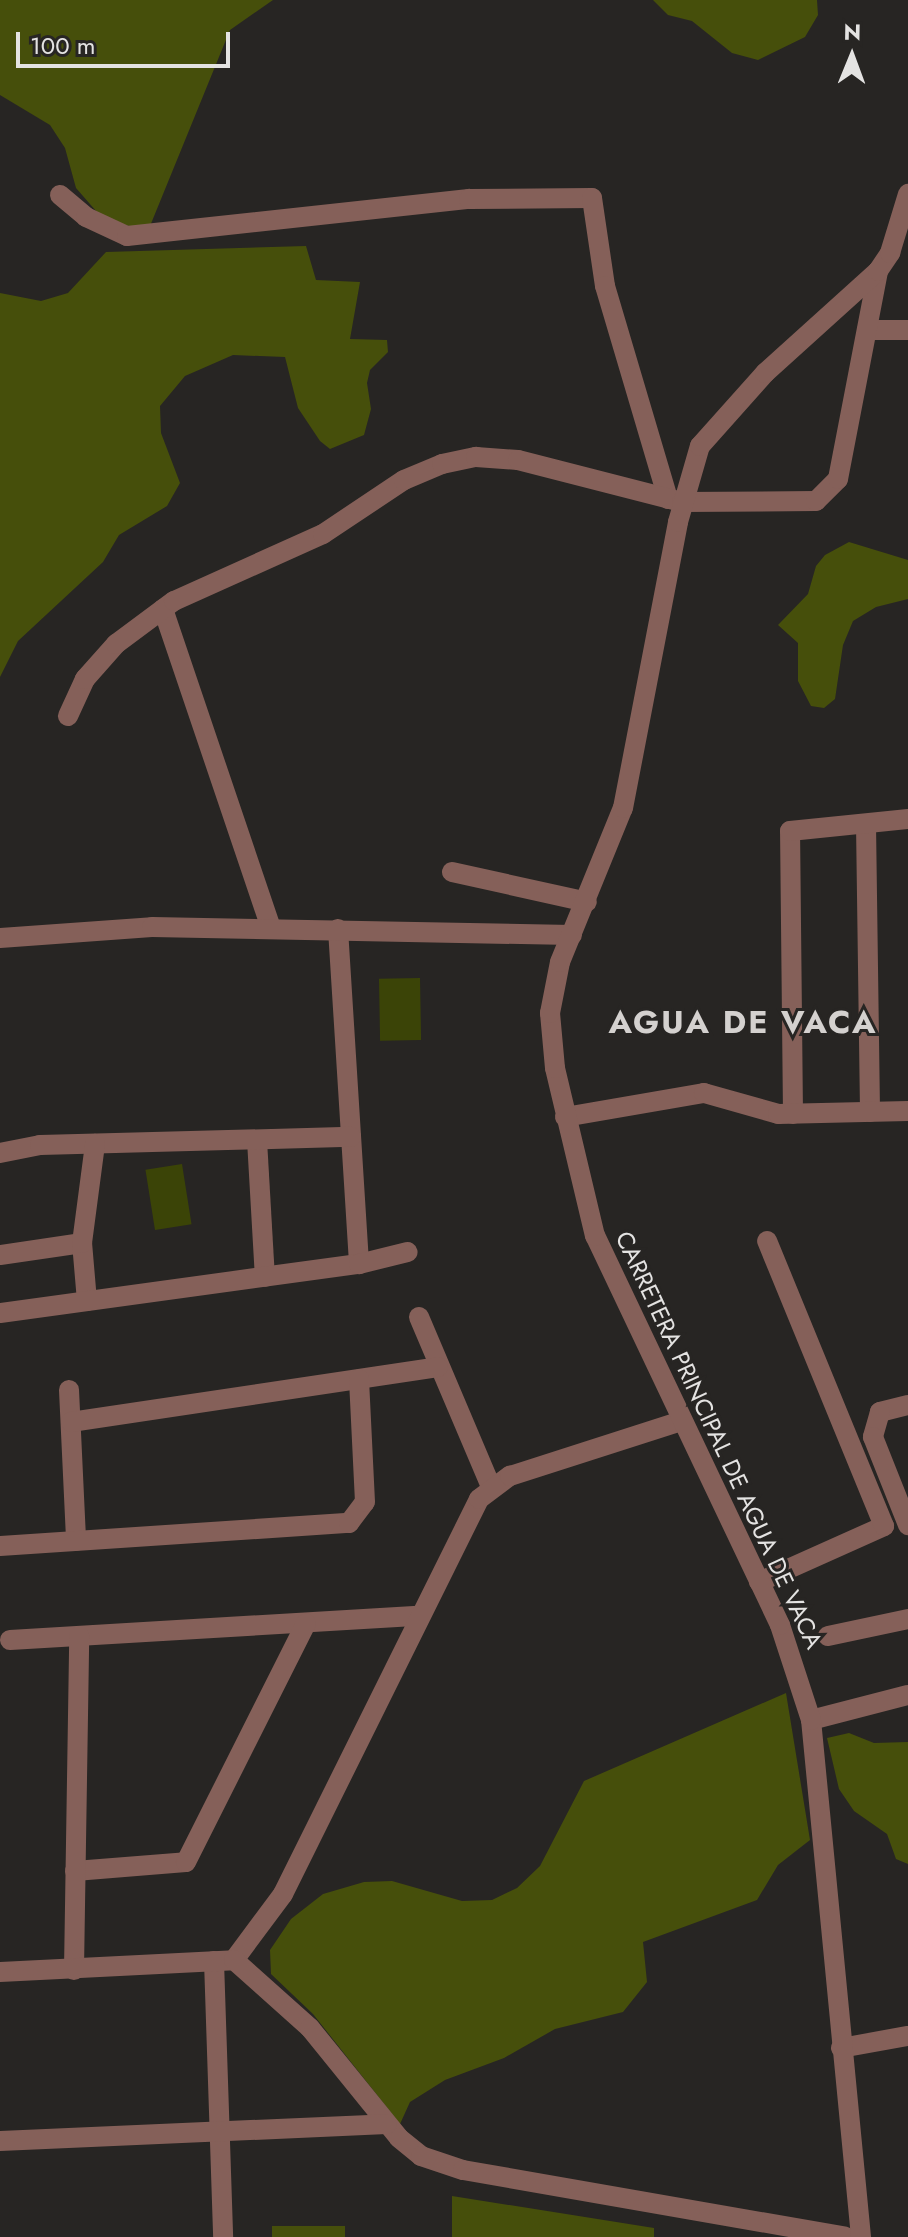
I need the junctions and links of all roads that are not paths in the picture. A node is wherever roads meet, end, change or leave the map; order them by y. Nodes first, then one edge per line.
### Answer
1 (908, 194) edge
2 (60, 195) dead end
3 (878, 271) junction
4 (867, 330) junction
5 (908, 330) edge
6 (675, 500) junction
7 (163, 609) junction
8 (68, 716) dead end
9 (908, 819) edge
10 (866, 824) junction
11 (452, 872) dead end
12 (587, 902) junction
13 (271, 928) junction
14 (338, 929) junction
15 (572, 935) junction
16 (0, 938) edge
17 (908, 1111) edge
18 (870, 1112) junction
19 (793, 1114) junction
20 (565, 1117) junction
21 (351, 1137) junction
22 (257, 1140) junction
23 (95, 1144) junction
24 (0, 1153) edge
25 (767, 1241) dead end
26 (82, 1243) junction
27 (408, 1252) dead end
28 (0, 1255) edge
29 (359, 1264) junction
30 (265, 1277) junction
31 (87, 1301) junction
32 (0, 1313) edge
33 (419, 1317) dead end
34 (438, 1367) junction
35 (359, 1379) junction
36 (69, 1390) dead end
37 (908, 1405) edge
38 (681, 1421) junction
39 (71, 1422) junction
40 (491, 1487) junction
41 (908, 1525) edge
42 (76, 1541) junction
43 (0, 1546) edge
44 (759, 1582) junction
45 (418, 1616) junction
46 (908, 1619) edge
47 (306, 1623) junction
48 (79, 1636) junction
49 (828, 1636) dead end
50 (10, 1640) dead end
51 (908, 1682) edge
52 (898, 1696) edge
53 (811, 1720) junction
54 (75, 1871) junction
55 (224, 1960) junction
56 (74, 1970) junction
57 (0, 1972) edge
58 (908, 2036) edge
59 (841, 2048) junction
60 (387, 2124) junction
61 (220, 2133) junction
62 (0, 2141) edge
63 (223, 2237) edge
64 (845, 2237) edge
65 (861, 2237) edge

1 - 3 street, CARRETERA PRINCIPAL DE AGUA DE VACA
2 - 6 street
3 - 4 street
3 - 6 street, CARRETERA PRINCIPAL DE AGUA DE VACA
4 - 5 street
4 - 6 street
6 - 7 street
6 - 12 street, CARRETERA PRINCIPAL DE AGUA DE VACA
7 - 8 street
7 - 13 street
9 - 10 street
10 - 18 street
10 - 19 street
11 - 12 street
12 - 15 street, CARRETERA PRINCIPAL DE AGUA DE VACA
13 - 14 street
13 - 16 street
14 - 15 street
14 - 21 street
15 - 20 street, CARRETERA PRINCIPAL DE AGUA DE VACA
17 - 18 street
18 - 19 street
19 - 20 street
20 - 38 street, CARRETERA PRINCIPAL DE AGUA DE VACA
21 - 22 street
21 - 29 street
22 - 23 street
22 - 30 street
23 - 24 street
23 - 26 street
25 - 44 street
26 - 28 street
26 - 31 street
27 - 29 street
29 - 30 street
30 - 31 street
31 - 32 street
33 - 34 street
34 - 35 street
34 - 40 street
35 - 39 street
35 - 42 street
36 - 39 street
37 - 41 street
38 - 40 street
38 - 44 street, CARRETERA PRINCIPAL DE AGUA DE VACA
39 - 42 street
40 - 45 street
42 - 43 street
44 - 53 street, CARRETERA PRINCIPAL DE AGUA DE VACA
45 - 47 street
45 - 55 street
46 - 49 street
47 - 48 street
47 - 54 street
48 - 50 street
48 - 54 street
51 - 52 street
52 - 53 street
53 - 59 street, CARRETERA PRINCIPAL DE AGUA DE VACA
54 - 56 street
55 - 56 street
55 - 60 street
55 - 61 street
56 - 57 street
58 - 59 street
59 - 65 street, CARRETERA PRINCIPAL DE AGUA DE VACA
60 - 61 street
60 - 64 street
61 - 62 street
61 - 63 street

